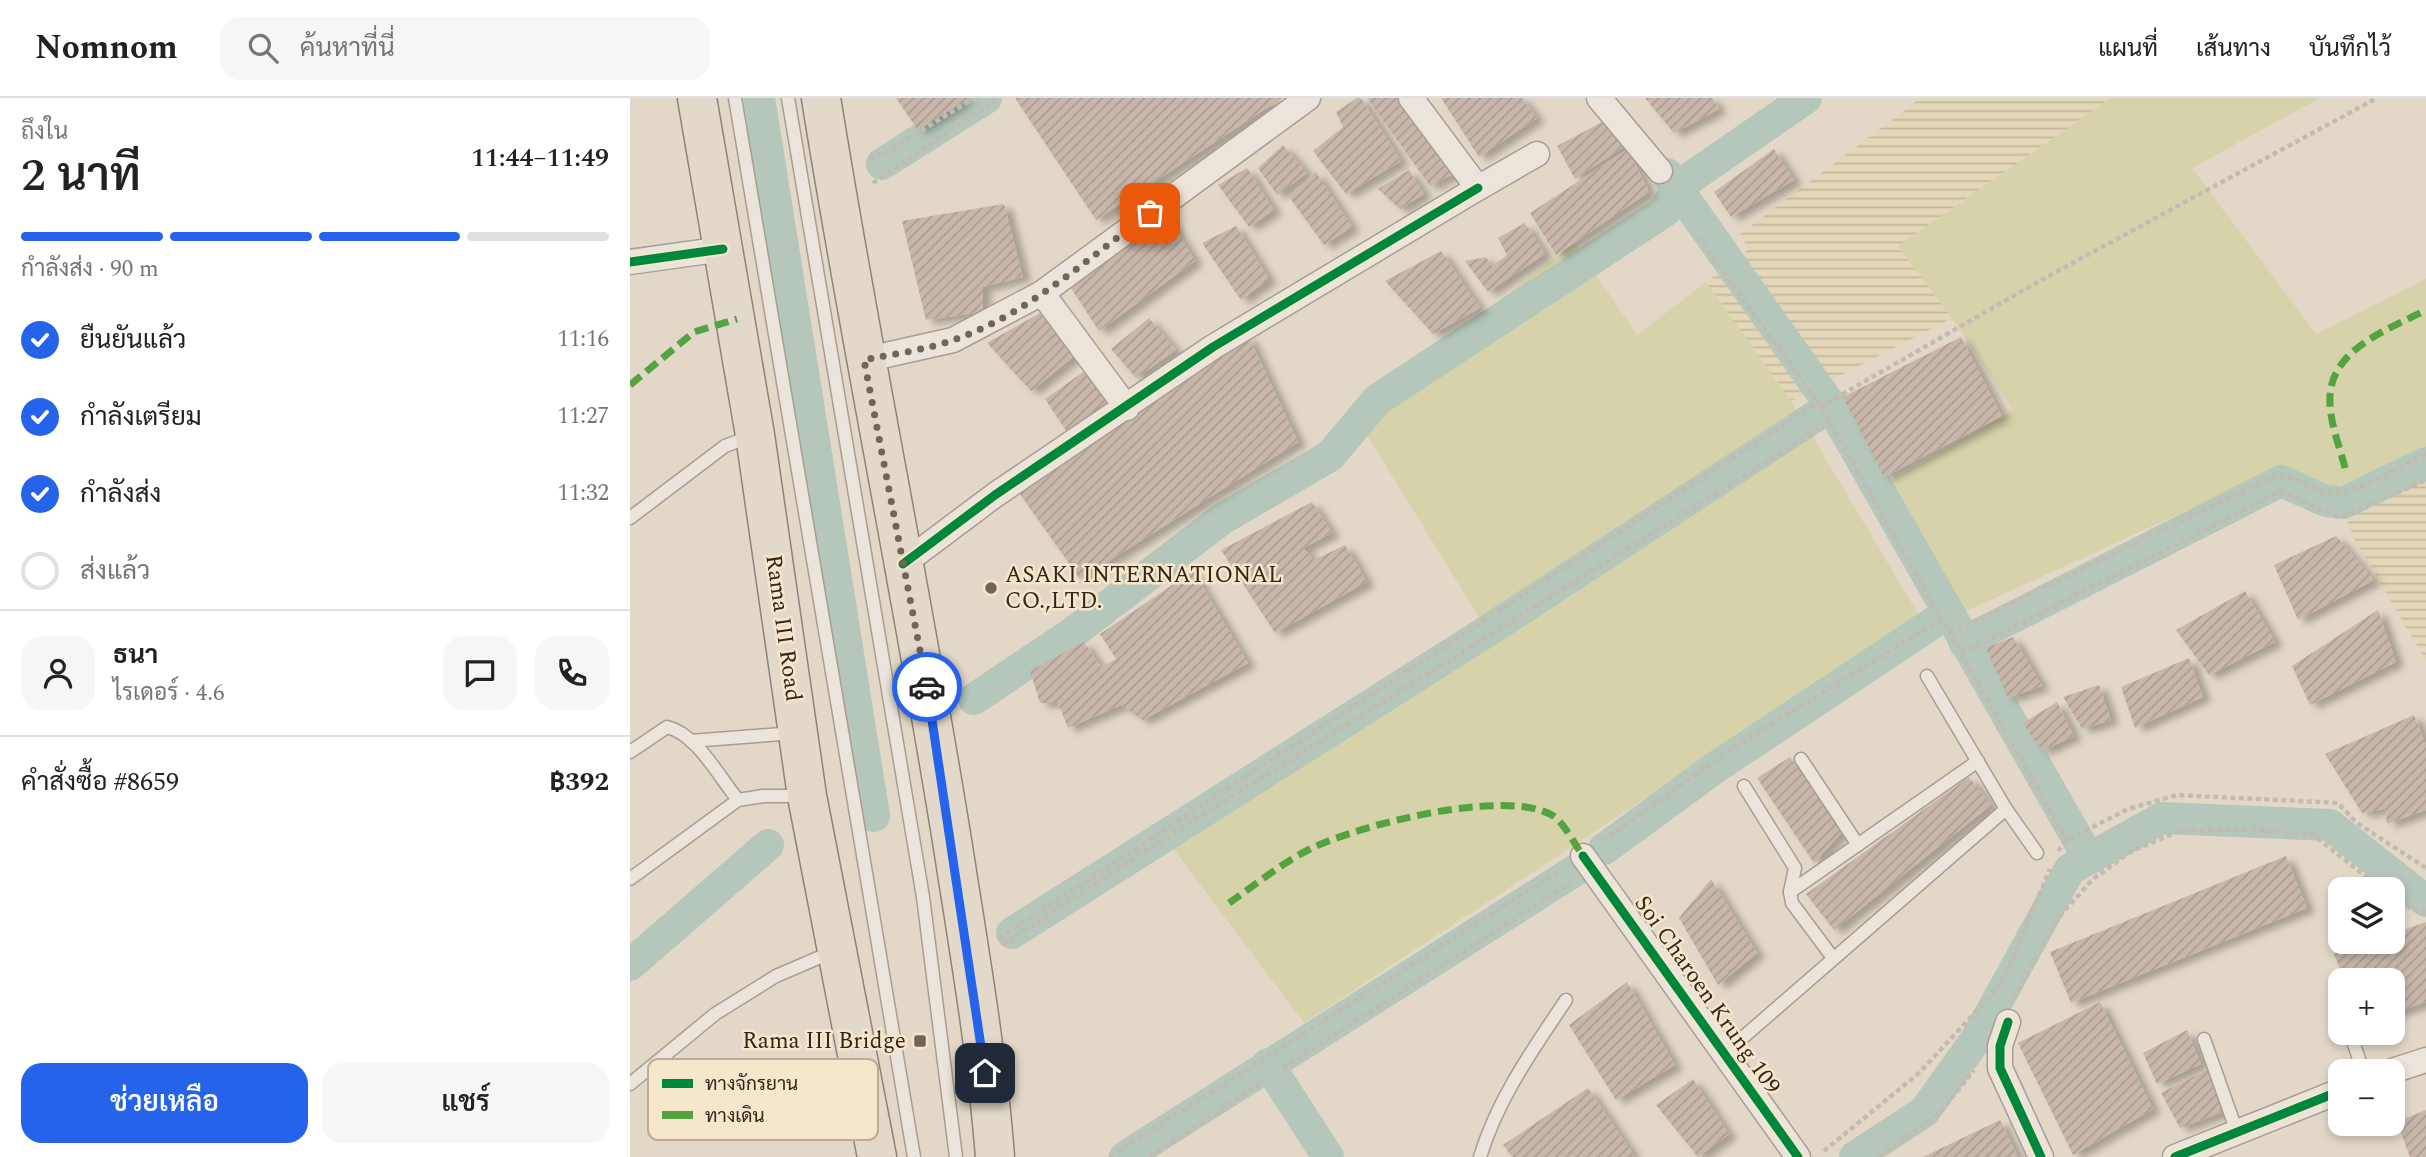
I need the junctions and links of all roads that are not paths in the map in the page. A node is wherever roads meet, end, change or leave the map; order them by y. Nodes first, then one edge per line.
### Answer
1 (697, 98) edge
2 (735, 98) edge
3 (788, 98) edge
4 (821, 98) edge
5 (1308, 98) edge
6 (1411, 98) edge
7 (1599, 98) edge
8 (1537, 154) dead end
9 (1660, 171) dead end
10 (1478, 188) junction
11 (723, 249) junction
12 (630, 262) edge
13 (1042, 293) junction
14 (864, 360) junction
15 (1127, 408) junction
16 (755, 435) junction
17 (630, 518) edge
18 (903, 564) junction
19 (1927, 676) dead end
20 (798, 732) junction
21 (691, 741) junction
22 (630, 752) edge
23 (1801, 759) dead end
24 (1978, 761) junction
25 (1744, 786) dead end
26 (807, 796) junction
27 (738, 800) junction
28 (2006, 809) junction
29 (1858, 845) junction
30 (2037, 853) dead end
31 (1587, 860) road end
32 (630, 879) edge
33 (1790, 892) junction
34 (839, 948) junction
35 (1833, 958) junction
36 (1566, 1000) dead end
37 (2011, 1010) road end
38 (2204, 1039) dead end
39 (1725, 1053) junction
40 (660, 1059) edge
41 (859, 1059) edge
42 (2426, 1060) edge
43 (2405, 1067) edge
44 (648, 1069) edge
45 (630, 1084) edge
46 (2328, 1096) edge
47 (2225, 1140) junction
48 (914, 1157) edge
49 (956, 1157) edge
50 (995, 1157) edge
51 (1480, 1157) edge
52 (1798, 1157) edge
53 (2041, 1157) edge
54 (2175, 1157) edge

1 - 11 main road, Rama III Road
2 - 48 lane
3 - 49 lane
4 - 14 main road
5 - 13 street
6 - 10 street
7 - 9 street
8 - 10 street
10 - 15 street
11 - 12 street
11 - 16 main road, Rama III Road
13 - 14 street
13 - 15 street
14 - 18 main road
15 - 18 street
16 - 17 lane
16 - 20 main road, Rama III Road
18 - 50 main road
19 - 24 lane
20 - 21 lane
20 - 26 main road, Rama III Road
21 - 22 lane
21 - 27 lane
23 - 29 lane
24 - 28 lane
24 - 29 lane
25 - 33 lane
26 - 27 lane
26 - 34 main road, Rama III Road
27 - 32 lane
28 - 30 lane
28 - 35 lane
29 - 33 lane
31 - 39 street, Soi Charoen Krung 109
33 - 35 lane
34 - 40 lane
34 - 41 main road, Rama III Road
35 - 39 lane
36 - 51 lane
37 - 53 street
38 - 47 lane
39 - 52 street, Soi Charoen Krung 109
42 - 43 street
44 - 45 lane
46 - 47 street
47 - 54 street

